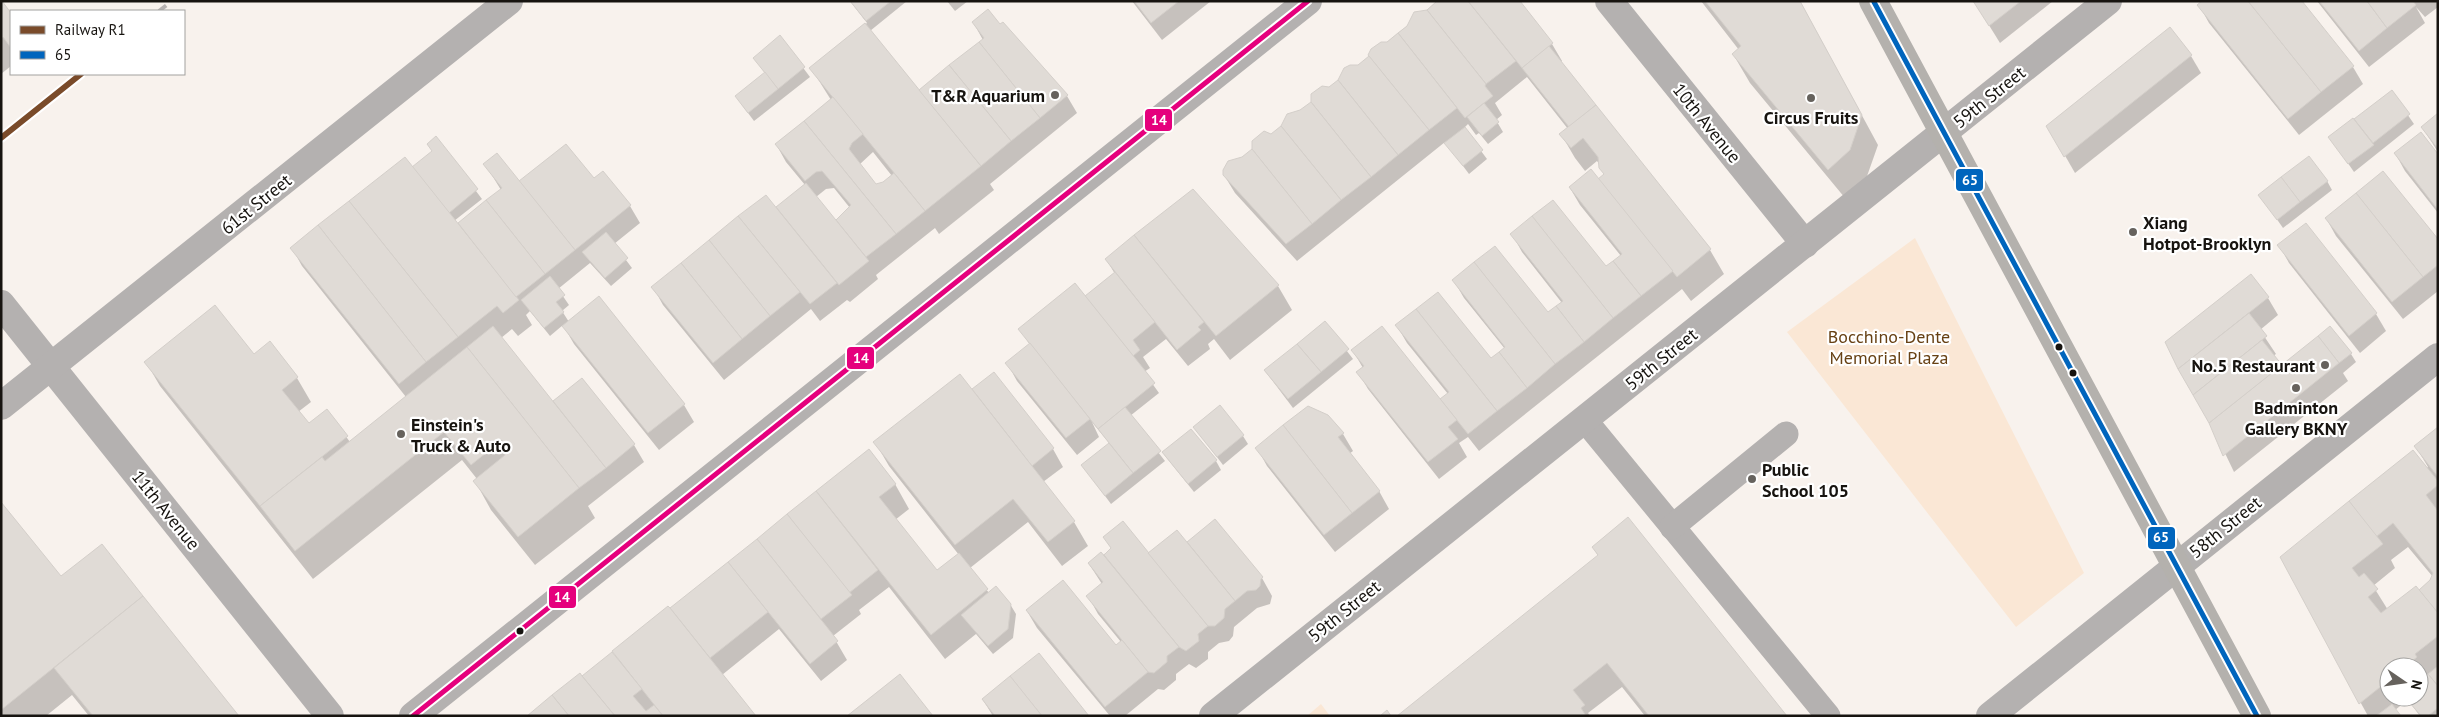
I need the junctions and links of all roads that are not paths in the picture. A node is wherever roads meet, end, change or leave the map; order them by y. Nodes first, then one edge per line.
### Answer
1 (509, 1) edge
2 (1308, 1) edge
3 (1609, 1) edge
4 (1873, 1) edge
5 (2108, 1) edge
6 (1944, 133) junction
7 (1805, 244) junction
8 (2, 305) edge
9 (2438, 357) edge
10 (51, 366) junction
11 (1, 406) edge
12 (1584, 420) junction
13 (1786, 434) dead end
14 (1672, 527) junction
15 (2177, 565) junction
16 (330, 716) edge
17 (413, 716) edge
18 (1213, 716) edge
19 (1828, 716) edge
20 (1990, 716) edge
21 (2257, 716) edge

1 - 10 street, 61st Street
2 - 17 street
3 - 7 street, 10th Avenue
4 - 6 main road
5 - 6 street, 59th Street
6 - 7 street, 59th Street
6 - 15 main road
7 - 12 street, 59th Street
8 - 10 street, 11th Avenue
9 - 15 street, 58th Street
10 - 11 street, 61st Street
10 - 16 street, 11th Avenue
12 - 14 lane
12 - 18 street, 59th Street
13 - 14 lane
14 - 19 lane
15 - 20 street, 58th Street
15 - 21 main road

